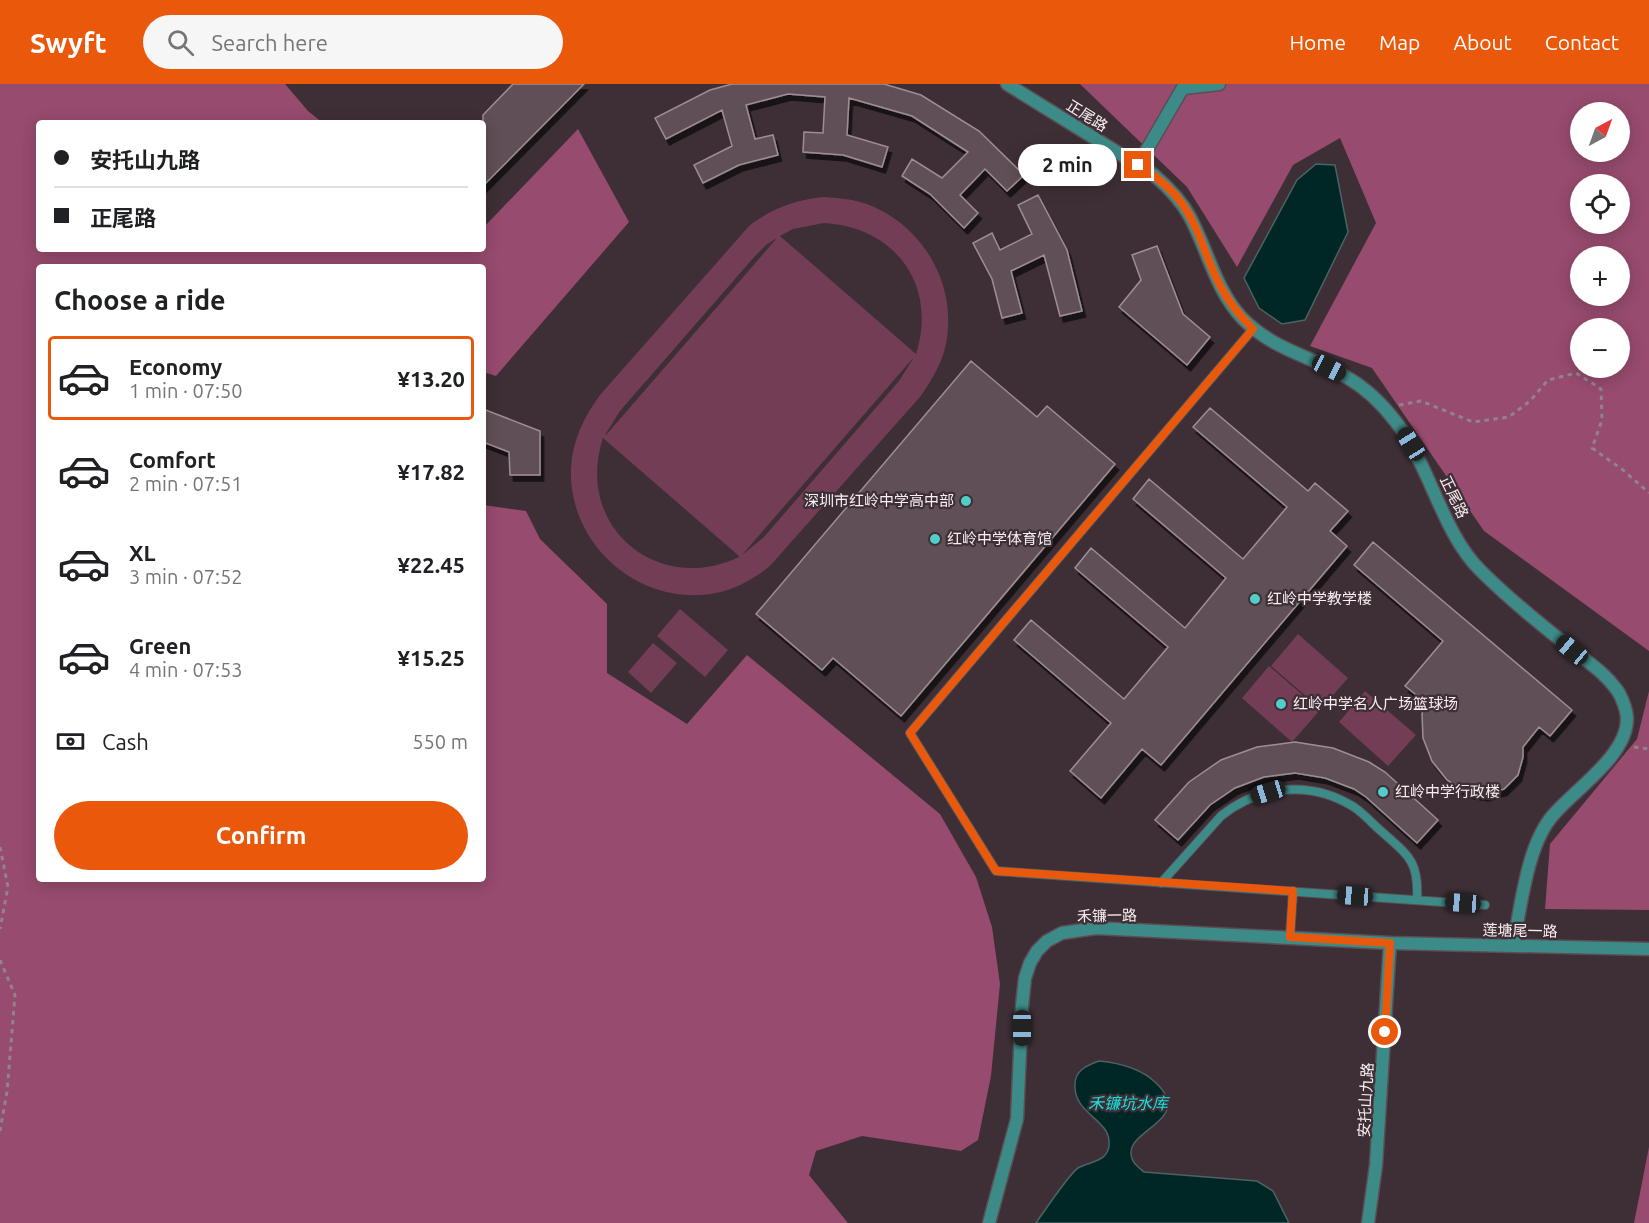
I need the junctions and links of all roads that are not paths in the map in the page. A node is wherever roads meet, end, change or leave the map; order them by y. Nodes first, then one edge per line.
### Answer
1 (1006, 84) edge
2 (1220, 84) edge
3 (1185, 86) edge
4 (1138, 165) junction
5 (1253, 329) junction
6 (1161, 883) junction
7 (1293, 891) junction
8 (1417, 900) junction
9 (1485, 905) dead end
10 (1290, 937) junction
11 (1390, 943) junction
12 (1513, 946) junction
13 (1649, 949) edge
14 (989, 1223) edge
15 (1368, 1223) edge

1 - 4 street, 正尾路
2 - 3 street
3 - 4 street
4 - 5 street, 正尾路
5 - 6 lane
5 - 12 street, 正尾路
6 - 7 lane
6 - 8 lane
7 - 8 lane
7 - 10 lane
8 - 9 lane
10 - 11 street, 禾镰一路
10 - 14 street, 禾镰一路
11 - 12 street, 莲塘尾一路
11 - 15 street, 安托山九路
12 - 13 street, 莲塘尾一路

